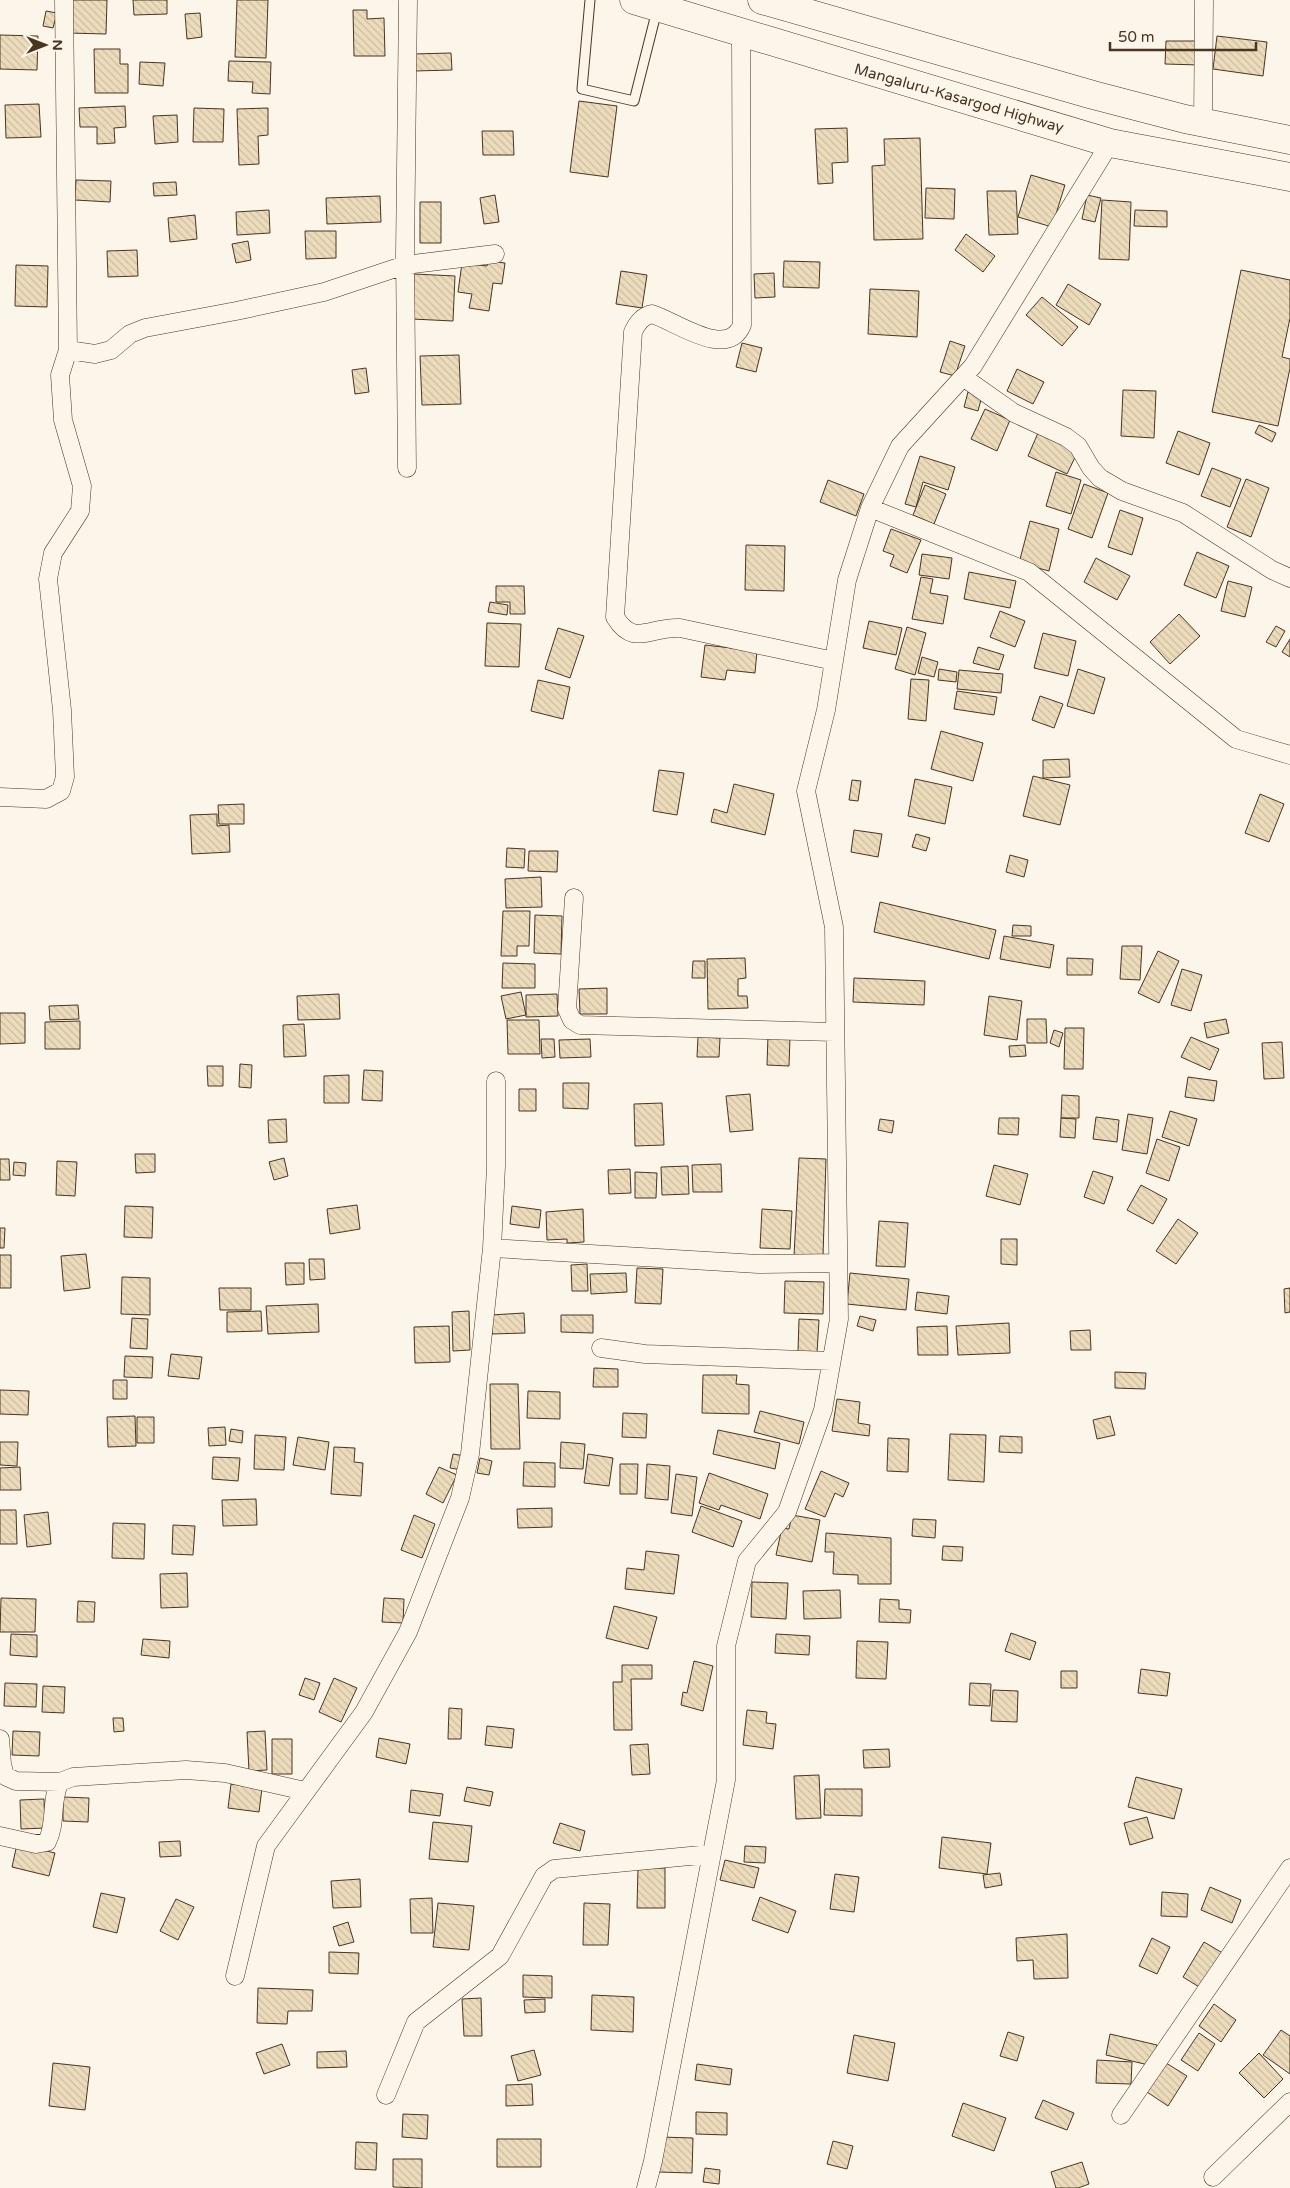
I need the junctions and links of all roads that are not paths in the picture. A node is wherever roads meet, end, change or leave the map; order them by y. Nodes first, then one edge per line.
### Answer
1 (64, 0) edge
2 (408, 0) edge
3 (590, 0) edge
4 (762, 0) edge
5 (1204, 0) edge
6 (646, 4) edge
7 (741, 34) junction
8 (1203, 122) junction
9 (1290, 140) edge
10 (1110, 143) junction
11 (1290, 177) edge
12 (495, 254) dead end
13 (405, 265) junction
14 (68, 350) junction
15 (963, 377) junction
16 (407, 468) dead end
17 (870, 508) junction
18 (1290, 578) edge
19 (834, 661) junction
20 (1290, 755) edge
21 (0, 797) edge
22 (574, 898) dead end
23 (834, 1032) junction
24 (496, 1081) dead end
25 (492, 1248) junction
26 (838, 1264) junction
27 (601, 1348) dead end
28 (831, 1361) junction
29 (0, 1739) edge
30 (60, 1782) junction
31 (306, 1791) junction
32 (0, 1836) edge
33 (711, 1854) junction
34 (1290, 1868) edge
35 (235, 1976) dead end
36 (386, 2095) dead end
37 (1290, 2102) edge
38 (1121, 2115) dead end
39 (1213, 2177) dead end
40 (646, 2188) edge

1 - 14 street
2 - 13 street
3 - 6 lane
4 - 8 highway
5 - 8 street
6 - 7 highway, Mangaluru-Kasargod Highway
7 - 10 highway, Mangaluru-Kasargod Highway
7 - 19 street
8 - 9 highway
10 - 11 highway, Mangaluru-Kasargod Highway
10 - 15 street
12 - 13 street
13 - 14 street
13 - 16 street
14 - 21 street
15 - 17 street
15 - 18 street
17 - 19 street
17 - 20 street
19 - 23 street
22 - 23 street
23 - 26 street
24 - 25 street
25 - 26 street
25 - 31 street
26 - 28 street
27 - 28 street
28 - 33 street
29 - 30 street
30 - 31 street
30 - 32 street
31 - 35 street
33 - 36 street
33 - 40 street
34 - 38 street
37 - 39 street

